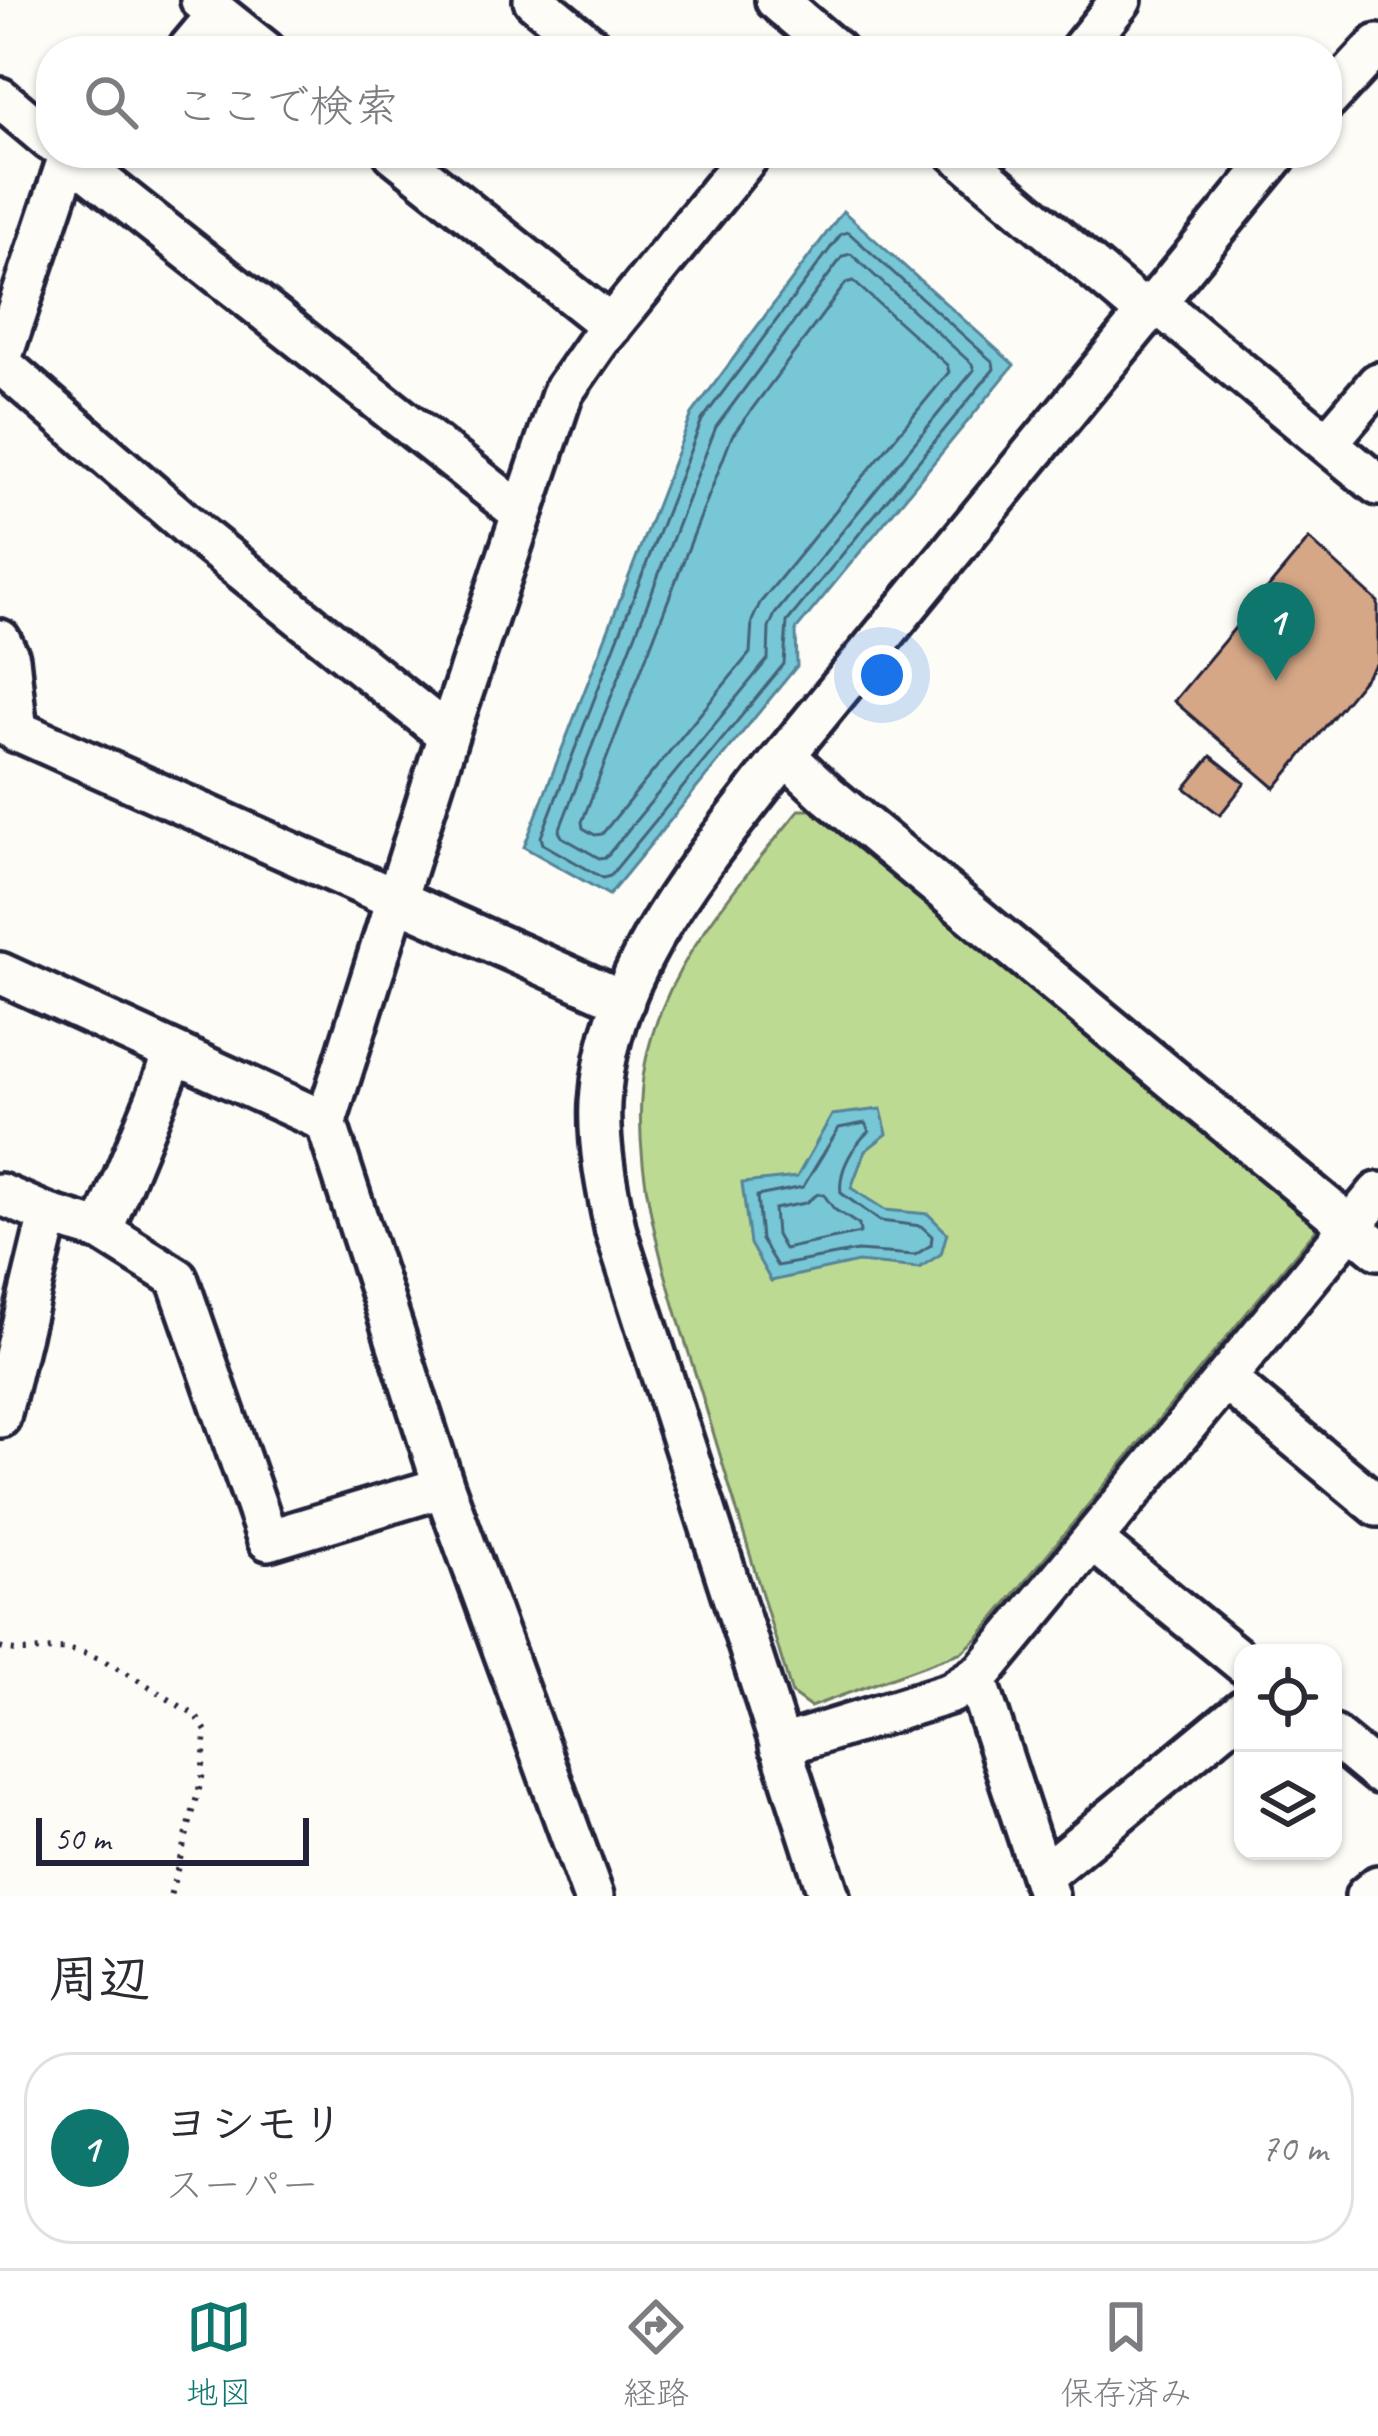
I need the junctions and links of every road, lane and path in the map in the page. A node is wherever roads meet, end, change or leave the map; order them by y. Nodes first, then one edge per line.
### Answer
1 (534, 0) edge
2 (776, 0) edge
3 (1114, 2) edge
4 (210, 7) edge
5 (195, 36) edge
6 (246, 36) edge
7 (578, 36) edge
8 (817, 36) edge
9 (1090, 36) edge
10 (1378, 45) edge
11 (1342, 84) edge
12 (0, 98) edge
13 (36, 125) edge
14 (69, 168) edge
15 (91, 168) edge
16 (413, 168) edge
17 (729, 168) edge
18 (989, 168) edge
19 (1266, 168) edge
20 (1150, 307) junction
21 (611, 326) junction
22 (1, 357) edge
23 (1378, 383) edge
24 (1327, 442) junction
25 (1378, 485) edge
26 (521, 514) junction
27 (0, 640) edge
28 (8, 727) edge
29 (448, 734) junction
30 (785, 755) junction
31 (396, 899) junction
32 (0, 974) edge
33 (624, 1001) junction
34 (176, 1053) junction
35 (326, 1122) junction
36 (1378, 1193) edge
37 (0, 1194) edge
38 (49, 1215) junction
39 (101, 1231) junction
40 (1364, 1237) edge
41 (1225, 1378) junction
42 (0, 1417) edge
43 (444, 1487) junction
44 (1378, 1506) edge
45 (1092, 1540) junction
46 (0, 1648) edge
47 (1234, 1656) edge
48 (976, 1677) junction
49 (1234, 1718) edge
50 (1342, 1743) edge
51 (780, 1746) junction
52 (1378, 1773) edge
53 (1045, 1886) edge
54 (1378, 1886) edge
55 (170, 1896) edge
56 (593, 1896) edge
57 (829, 1896) edge
58 (1366, 1896) edge

1 - 7 street
2 - 8 street
3 - 9 street
4 - 5 street
4 - 6 street
10 - 11 street
12 - 13 street
14 - 22 street
15 - 26 street
16 - 21 street
17 - 21 street
18 - 20 street
19 - 20 street
20 - 24 street
20 - 30 street
21 - 26 street
22 - 29 street
23 - 24 street
24 - 25 street
26 - 29 street
27 - 28 street
28 - 31 street
29 - 31 street
30 - 33 street
30 - 40 street
31 - 33 street
31 - 35 street
32 - 34 street
33 - 51 street
34 - 35 street
34 - 39 street
35 - 43 street
36 - 40 street
37 - 38 street
38 - 39 street
38 - 42 street
39 - 43 street
40 - 41 street
41 - 44 street
41 - 45 street
43 - 56 street
45 - 47 street
45 - 48 street
46 - 55 path
48 - 51 street
48 - 53 street
49 - 53 street
50 - 52 street
51 - 57 street
54 - 58 street

